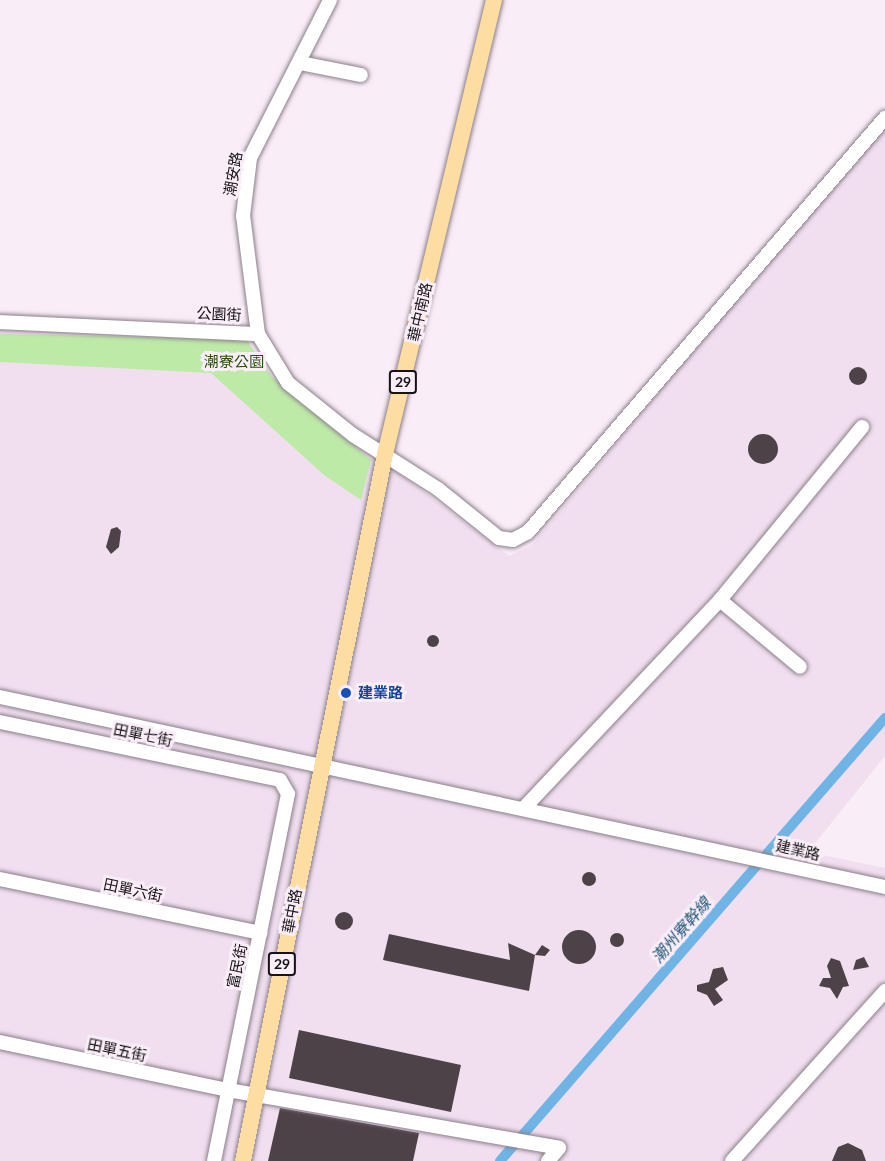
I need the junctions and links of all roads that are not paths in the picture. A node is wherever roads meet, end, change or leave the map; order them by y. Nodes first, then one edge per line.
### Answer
1 (330, 0) edge
2 (494, 0) edge
3 (300, 63) junction
4 (361, 75) dead end
5 (885, 118) edge
6 (0, 322) edge
7 (258, 334) junction
8 (862, 427) dead end
9 (386, 454) junction
10 (720, 600) junction
11 (800, 667) dead end
12 (0, 697) edge
13 (0, 722) edge
14 (321, 766) junction
15 (280, 780) joint
16 (524, 808) junction
17 (0, 879) edge
18 (885, 887) edge
19 (260, 933) junction
20 (885, 991) edge
21 (0, 1042) edge
22 (228, 1090) junction
23 (256, 1093) junction
24 (214, 1161) edge
25 (243, 1161) edge
26 (548, 1161) edge
27 (732, 1161) edge

1 - 3 street, 潮安路
2 - 9 main road, 華中南路 / 29
3 - 4 street
3 - 7 street, 潮安路
5 - 9 street, 公園街
6 - 7 street, 公園街
7 - 9 street, 公園街
8 - 10 street
9 - 14 main road, 華中南路 / 29
10 - 11 street
10 - 16 street
12 - 14 street, 建業路
13 - 15 street, 田單七街
14 - 16 street, 建業路
14 - 23 main road, 華中路 / 29
15 - 19 street, 富民街
16 - 18 street, 建業路
17 - 19 street, 田單六街
19 - 22 street, 富民街
20 - 27 street
21 - 22 street, 田單五街
22 - 23 street, 田單五街
22 - 24 street, 富民街
23 - 25 main road, 華中路 / 29
23 - 26 street, 田單五街

